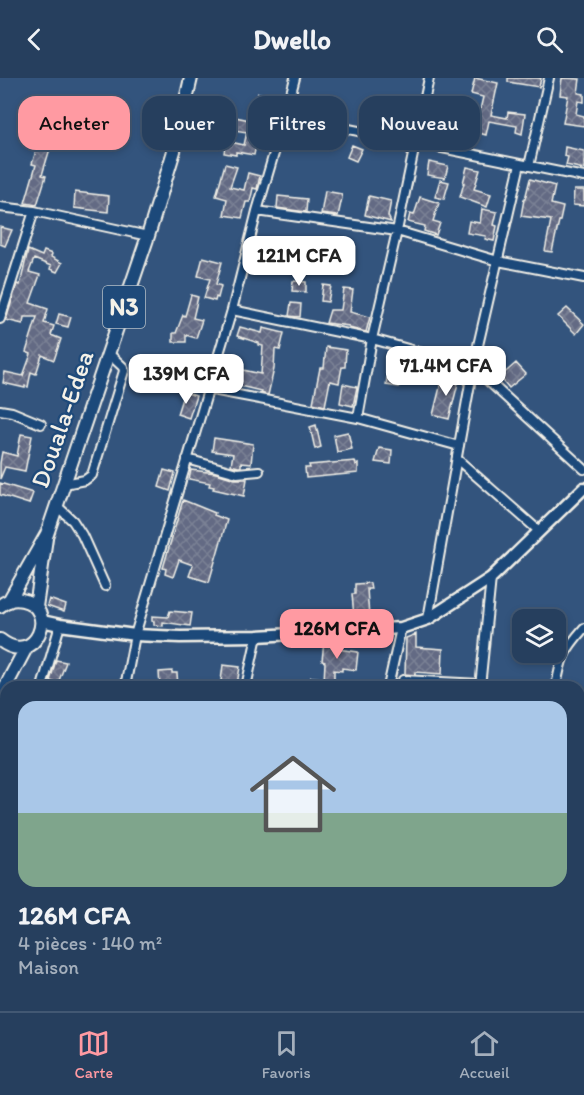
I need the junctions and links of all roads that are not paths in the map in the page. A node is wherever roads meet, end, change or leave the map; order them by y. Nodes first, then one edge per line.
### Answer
1 (191, 78) edge
2 (295, 78) edge
3 (429, 78) edge
4 (549, 78) edge
5 (290, 96) edge
6 (425, 96) edge
7 (275, 150) edge
8 (414, 150) edge
9 (450, 150) edge
10 (524, 165) junction
11 (584, 177) edge
12 (0, 207) edge
13 (34, 211) junction
14 (257, 211) junction
15 (397, 231) junction
16 (148, 236) junction
17 (498, 261) junction
18 (584, 278) edge
19 (232, 310) junction
20 (0, 319) edge
21 (372, 339) junction
22 (108, 353) junction
23 (473, 367) junction
24 (207, 389) junction
25 (0, 410) edge
26 (358, 418) junction
27 (41, 424) dead end
28 (459, 446) junction
29 (187, 459) junction
30 (457, 459) junction
31 (584, 469) edge
32 (259, 471) dead end
33 (64, 484) junction
34 (584, 488) edge
35 (57, 506) junction
36 (539, 531) junction
37 (47, 534) junction
38 (491, 578) junction
39 (105, 586) dead end
40 (4, 604) edge
41 (36, 607) junction
42 (428, 619) junction
43 (42, 621) junction
44 (60, 625) junction
45 (401, 628) junction
46 (584, 628) edge
47 (135, 635) junction
48 (257, 636) junction
49 (0, 640) edge
50 (27, 646) junction
51 (403, 680) dead end
52 (8, 681) edge
53 (44, 681) edge
54 (126, 681) edge
55 (247, 681) edge
56 (389, 681) edge
57 (416, 681) edge
58 (481, 681) edge
59 (557, 681) edge

1 - 16 highway, Douala-Edea / N3
2 - 5 street
3 - 6 street
4 - 10 street
7 - 14 street
8 - 15 street
9 - 10 street
10 - 11 street
10 - 17 street
12 - 13 street
13 - 16 street
13 - 20 street
14 - 15 street
14 - 19 street
15 - 17 street
15 - 21 street
16 - 22 highway, Douala-Edea / N3
17 - 18 street
17 - 23 street
19 - 21 street
19 - 24 street
21 - 23 street
21 - 26 street
22 - 33 highway, Douala-Edea / N3
22 - 33 street
23 - 28 street
23 - 31 street
24 - 26 street
24 - 29 street
25 - 27 street
26 - 28 street
28 - 30 street
29 - 32 street
29 - 47 street
30 - 36 street
30 - 42 street
33 - 35 highway, Douala-Edea / N3
34 - 36 main road
35 - 37 highway, Douala-Edea / N3
35 - 39 street
36 - 38 main road
37 - 40 highway, Douala-Edea / N3
37 - 41 highway, Douala-Edea / N3
38 - 42 main road
38 - 58 street
40 - 41 highway, N3
41 - 43 highway
42 - 45 main road
43 - 44 main road
43 - 50 highway
44 - 47 main road
44 - 53 street
45 - 48 main road
45 - 56 street
46 - 59 street
47 - 48 main road
47 - 54 street
48 - 55 street
49 - 50 highway
50 - 52 highway
51 - 57 street

